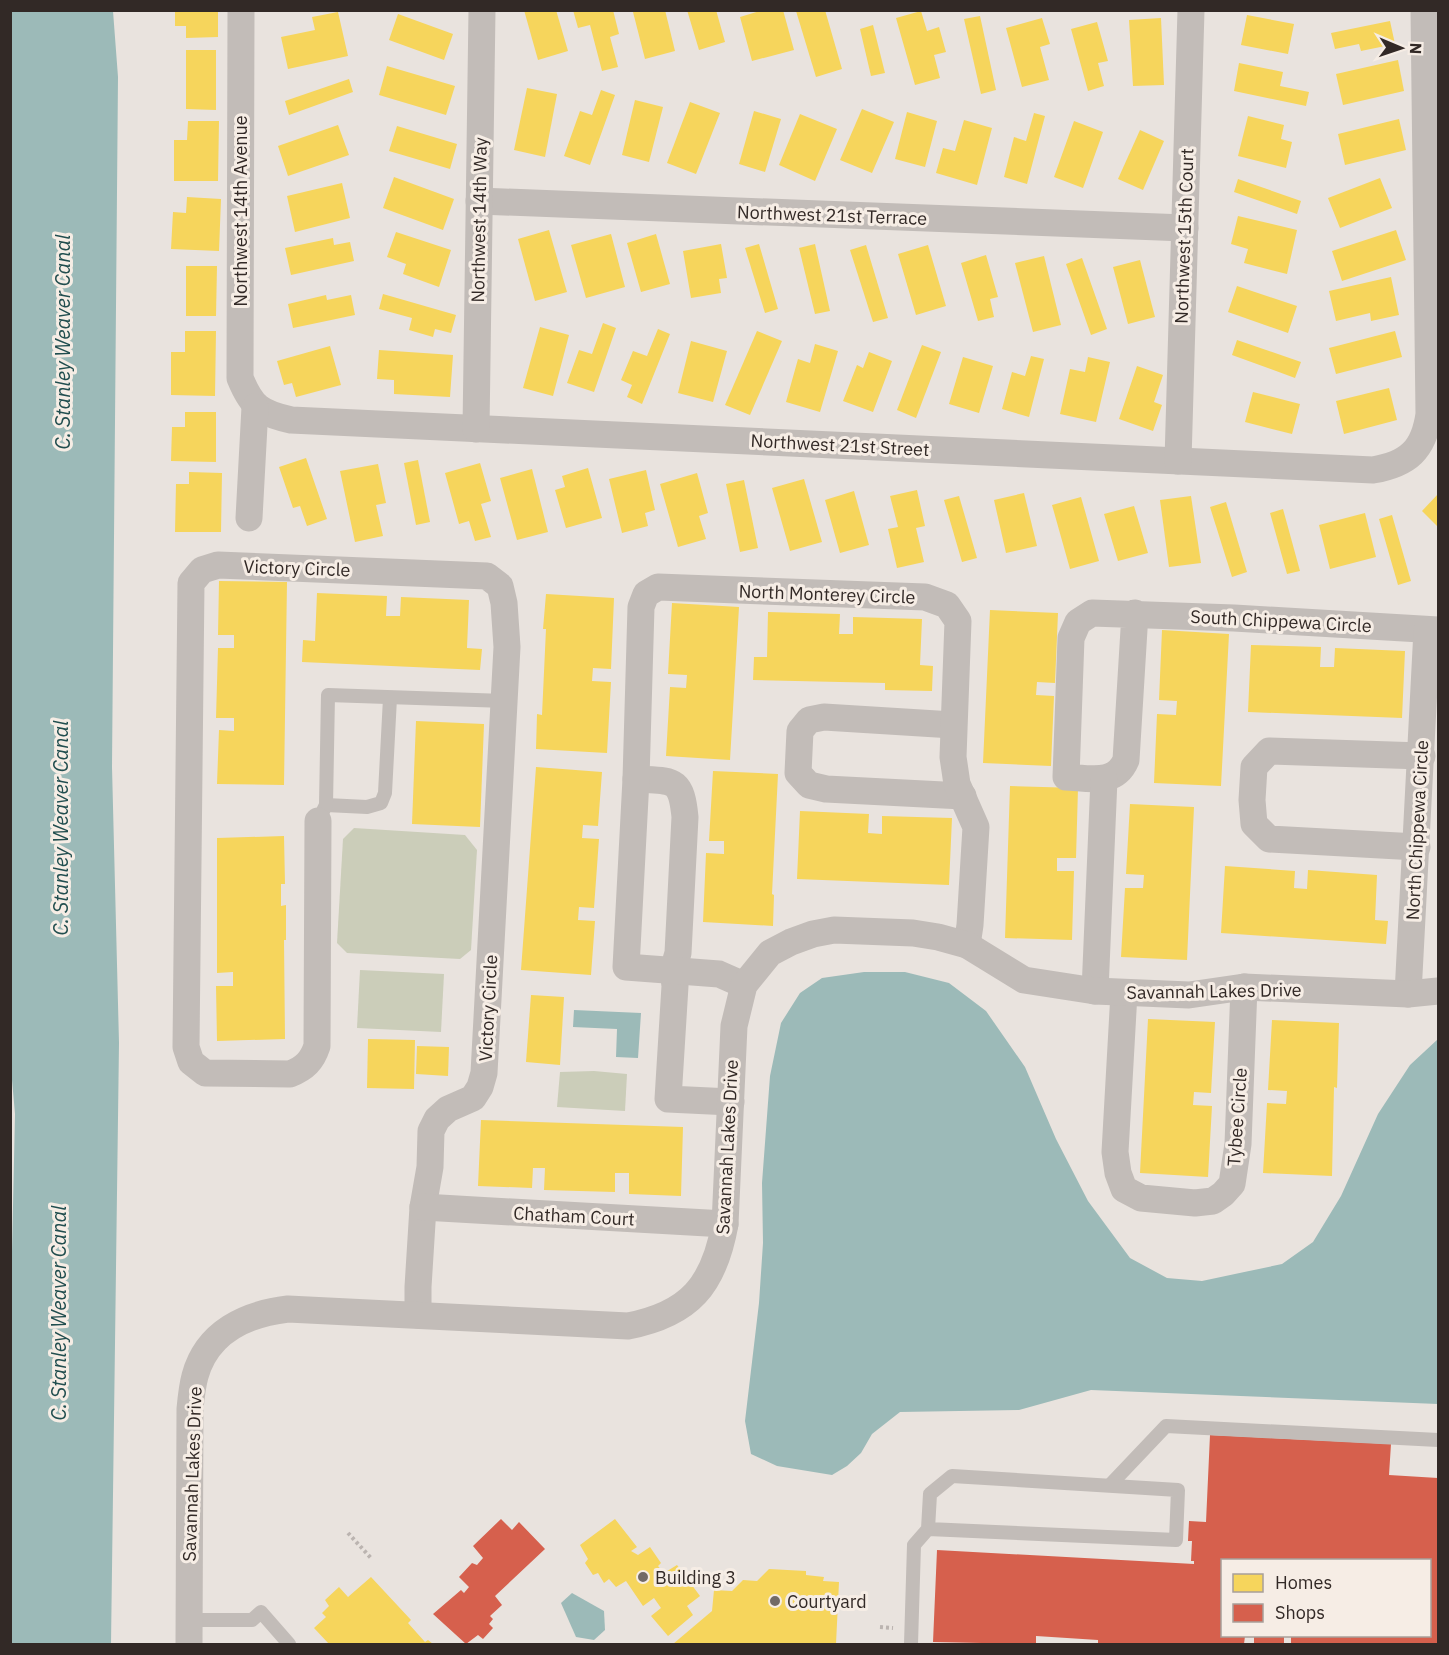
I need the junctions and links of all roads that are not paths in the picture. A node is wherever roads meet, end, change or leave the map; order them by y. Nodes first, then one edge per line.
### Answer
1 (241, 10) edge
2 (482, 10) edge
3 (1191, 10) edge
4 (1424, 10) edge
5 (479, 201) junction
6 (1185, 228) junction
7 (255, 407) junction
8 (476, 429) junction
9 (1178, 461) junction
10 (249, 518) dead end
11 (1135, 613) junction
12 (1433, 630) edge
13 (390, 698) junction
14 (505, 701) junction
15 (953, 724) junction
16 (1422, 756) junction
17 (636, 779) junction
18 (1104, 779) junction
19 (963, 796) junction
20 (322, 813) junction
21 (1417, 847) junction
22 (967, 945) junction
23 (673, 970) junction
24 (744, 985) junction
25 (1244, 987) junction
26 (1095, 991) junction
27 (1438, 991) edge
28 (1124, 993) junction
29 (1408, 993) junction
30 (731, 1102) junction
31 (423, 1207) junction
32 (726, 1224) junction
33 (418, 1315) junction
34 (1438, 1440) edge
35 (1110, 1485) junction
36 (928, 1529) junction
37 (190, 1632) edge
38 (289, 1644) edge
39 (911, 1644) edge

1 - 7 street, Northwest 14th Avenue
2 - 5 street, Northwest 14th Way
3 - 6 street, Northwest 15th Court
4 - 9 street, Northwest 21st Street
5 - 6 street, Northwest 21st Terrace
5 - 8 street, Northwest 14th Way
6 - 9 street, Northwest 15th Court
7 - 8 street, Northwest 21st Street
7 - 10 street
8 - 9 street, Northwest 21st Street
11 - 12 street, South Chippewa Circle
11 - 18 street
11 - 18 street, South Chippewa Circle
12 - 16 street, North Chippewa Circle
13 - 14 lane
13 - 20 lane
13 - 20 lane
14 - 20 street, Victory Circle
14 - 31 street, Victory Circle
15 - 17 street, North Monterey Circle
15 - 19 street, North Monterey Circle
15 - 19 street
16 - 21 street, North Chippewa Circle
16 - 21 street
17 - 23 street
17 - 23 street
18 - 26 street
19 - 22 street, North Monterey Circle
21 - 29 street, North Chippewa Circle
22 - 24 street, Savannah Lakes Drive
22 - 26 street, Savannah Lakes Drive
23 - 24 street
23 - 30 street
24 - 30 street, Savannah Lakes Drive
25 - 28 street, Savannah Lakes Drive
25 - 28 street, Tybee Circle
25 - 29 street, Savannah Lakes Drive
26 - 28 street, Savannah Lakes Drive
27 - 29 street, Savannah Lakes Drive
30 - 32 street, Savannah Lakes Drive
31 - 32 street, Chatham Court
31 - 33 street, Victory Circle
32 - 33 street, Savannah Lakes Drive
33 - 37 street, Savannah Lakes Drive
34 - 35 lane
35 - 36 lane
35 - 36 lane
36 - 39 lane
37 - 38 lane

